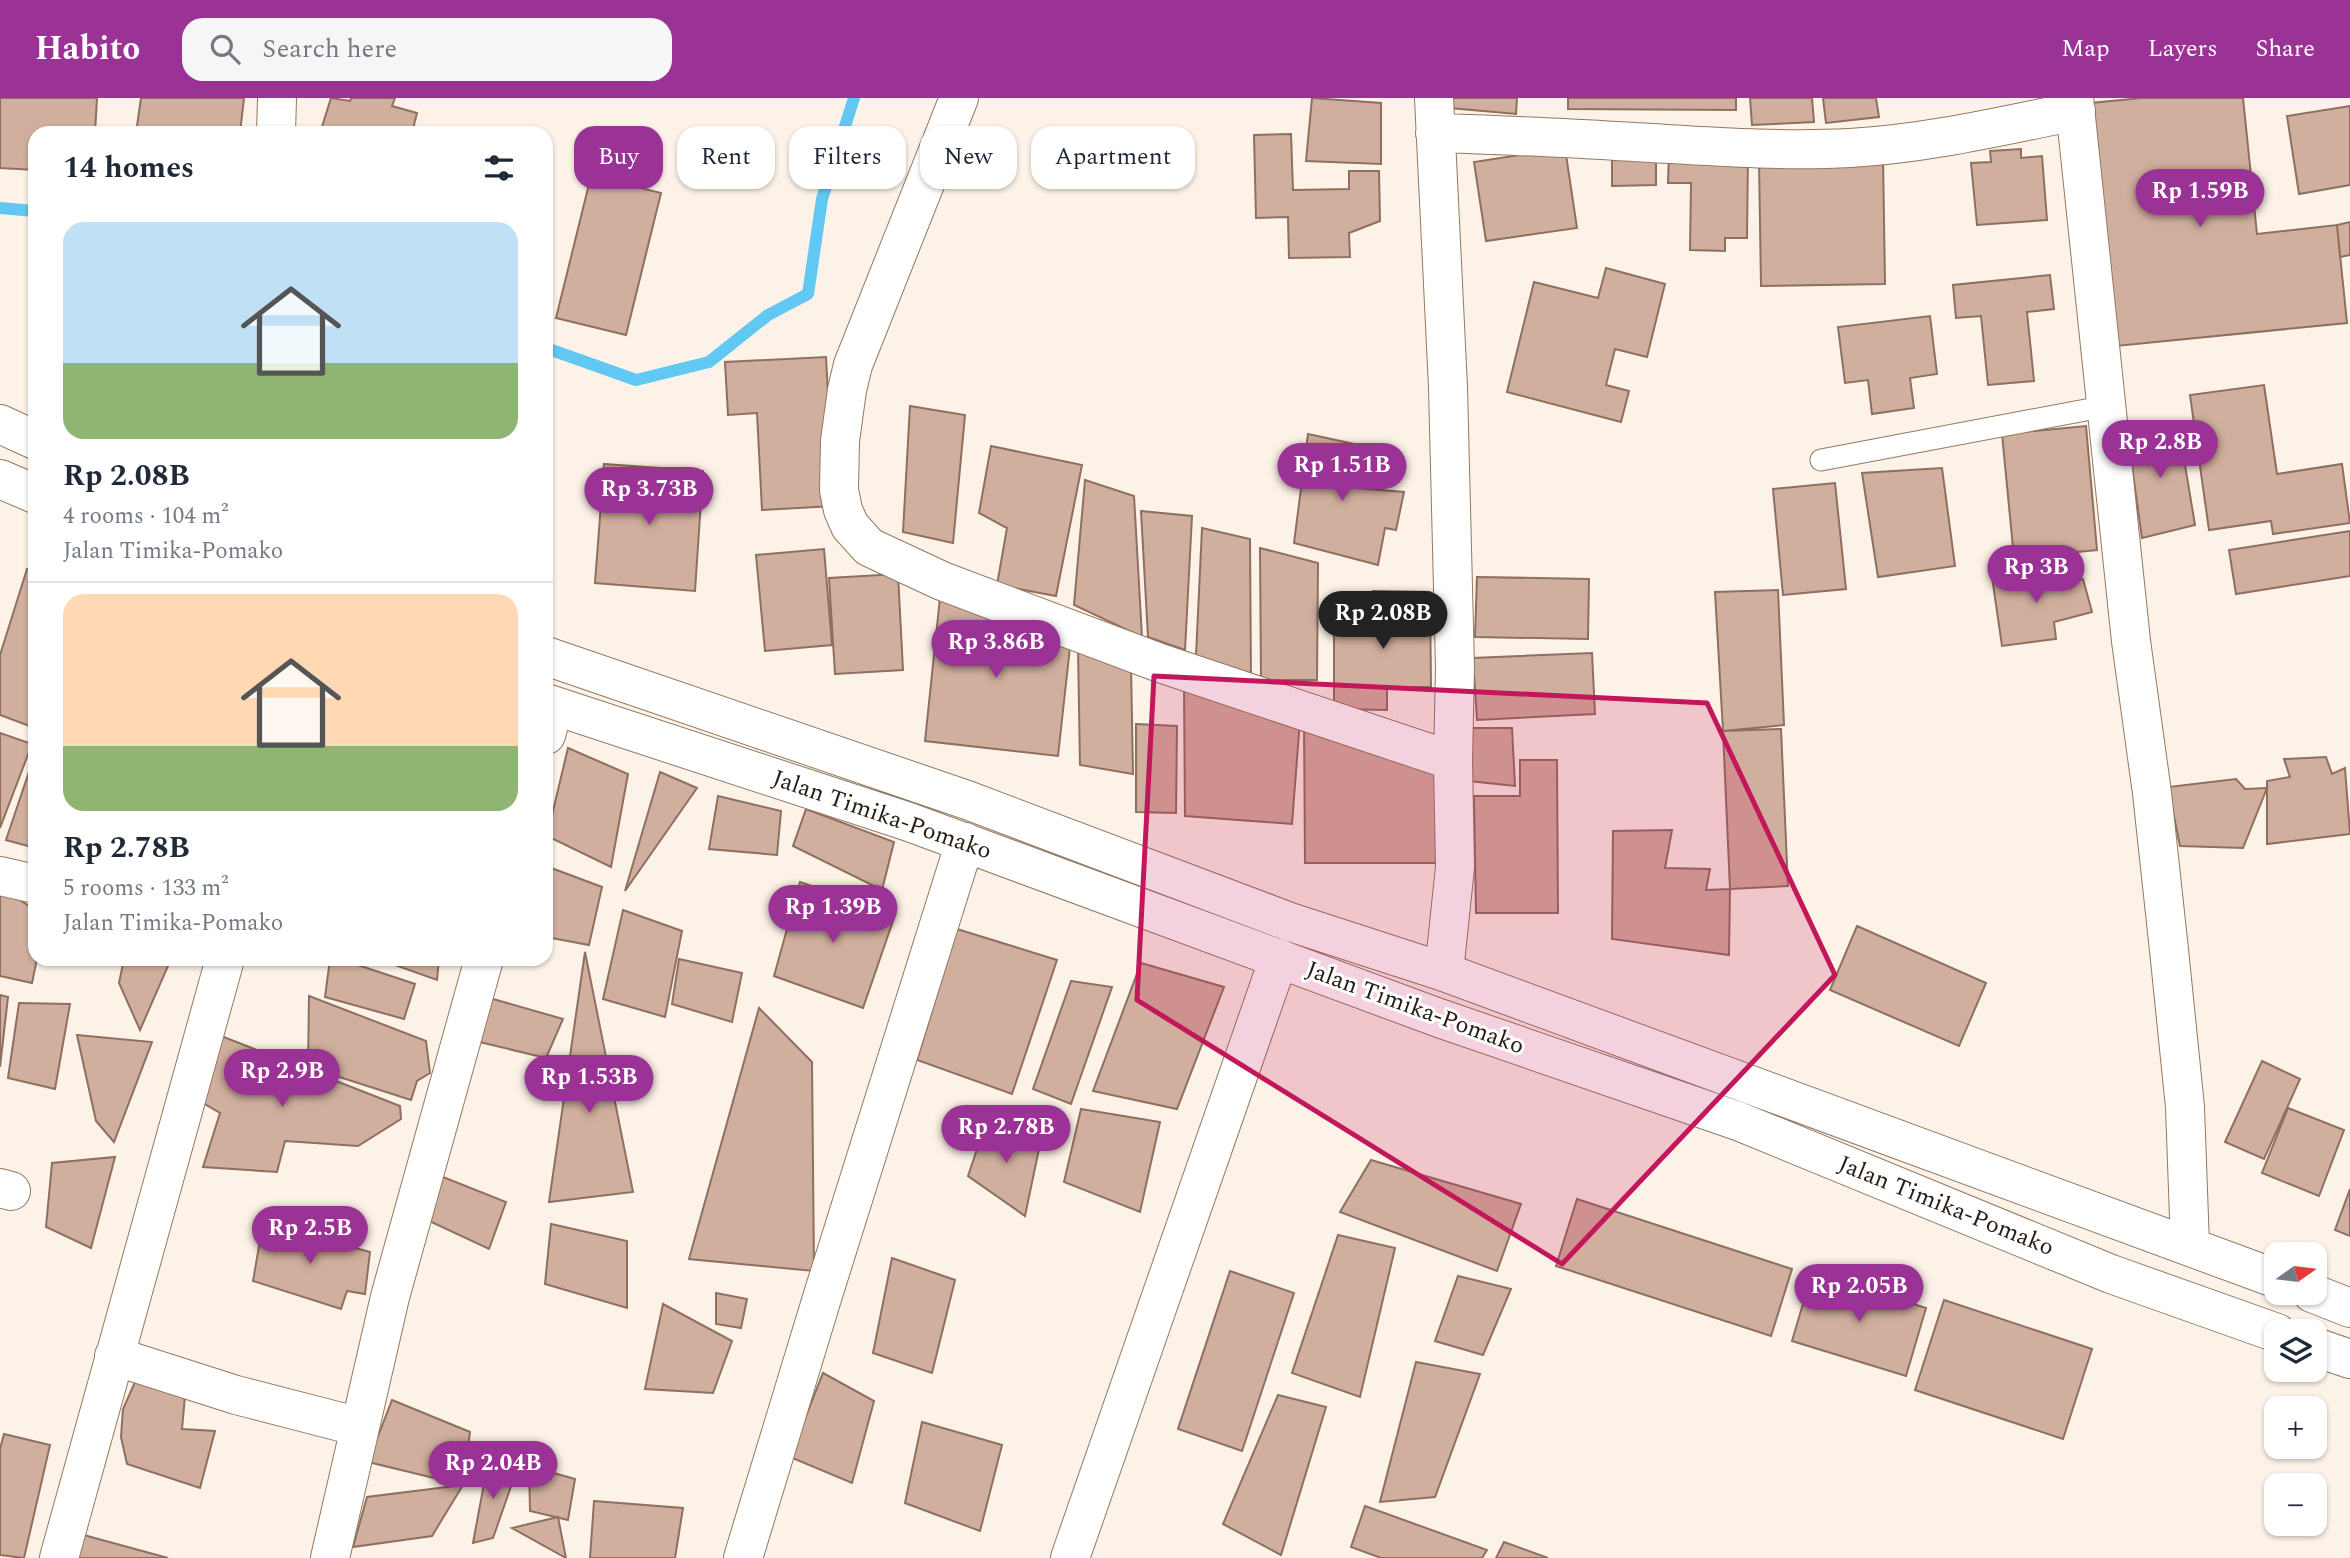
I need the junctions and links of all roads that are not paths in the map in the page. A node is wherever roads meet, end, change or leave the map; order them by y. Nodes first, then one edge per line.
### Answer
1 (276, 98) edge
2 (959, 98) edge
3 (2075, 105) edge
4 (1434, 115) edge
5 (276, 126) edge
6 (2107, 406) junction
7 (0, 424) edge
8 (28, 437) edge
9 (1821, 460) dead end
10 (0, 479) edge
11 (28, 491) edge
12 (553, 658) edge
13 (553, 716) edge
14 (1453, 761) junction
15 (965, 842) junction
16 (0, 876) edge
17 (28, 882) edge
18 (1279, 958) junction
19 (223, 966) edge
20 (482, 966) edge
21 (1444, 972) junction
22 (2190, 1246) junction
23 (2264, 1274) edge
24 (2328, 1299) edge
25 (2350, 1308) edge
26 (2264, 1328) edge
27 (2327, 1351) edge
28 (114, 1356) junction
29 (2350, 1359) edge
30 (360, 1427) junction
31 (59, 1558) edge
32 (331, 1558) edge
33 (743, 1558) edge
34 (1070, 1558) edge

1 - 5 main road
2 - 14 main road
3 - 4 main road
3 - 6 main road
4 - 14 main road
6 - 9 lane
6 - 22 main road
7 - 8 main road
10 - 11 main road
12 - 21 main road, Jalan Timika-Pomako
13 - 15 main road, Jalan Timika-Pomako
14 - 21 main road
15 - 18 main road, Jalan Timika-Pomako
15 - 33 main road
16 - 17 main road
18 - 26 main road, Jalan Timika-Pomako
18 - 34 main road
19 - 28 main road
20 - 30 main road
21 - 22 main road, Jalan Timika-Pomako
22 - 23 main road, Jalan Timika-Pomako
24 - 25 main road
27 - 29 main road
28 - 30 main road
28 - 31 main road
30 - 32 main road

